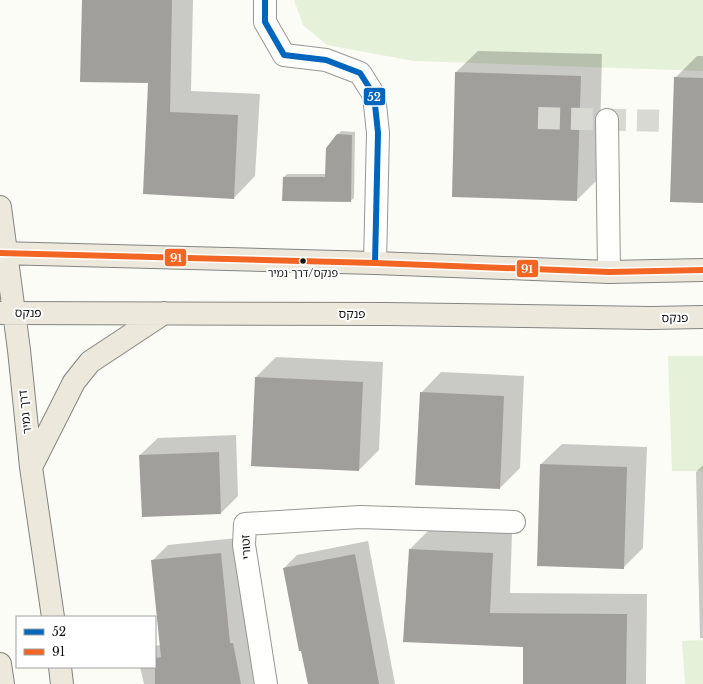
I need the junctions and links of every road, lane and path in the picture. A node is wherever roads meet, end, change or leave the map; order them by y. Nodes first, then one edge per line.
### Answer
1 (265, 0) edge
2 (606, 120) dead end
3 (0, 207) edge
4 (4, 253) edge
5 (374, 263) junction
6 (703, 270) edge
7 (609, 272) junction
8 (7, 313) edge
9 (164, 313) junction
10 (703, 317) edge
11 (31, 467) junction
12 (514, 522) dead end
13 (52, 616) edge
14 (0, 664) edge
15 (60, 668) edge
16 (3, 684) edge
17 (62, 684) edge
18 (266, 684) edge

1 - 5 street
2 - 7 street
3 - 4 main road, דרך נמיר
4 - 5 main road
4 - 8 main road, דרך נמיר
5 - 7 main road
6 - 7 main road
8 - 9 main road, פנקס
8 - 11 main road, דרך נמיר
9 - 10 main road, פנקס
9 - 11 main road
11 - 13 main road, דרך נמיר
12 - 18 street, זטורי
14 - 16 main road
15 - 17 main road

